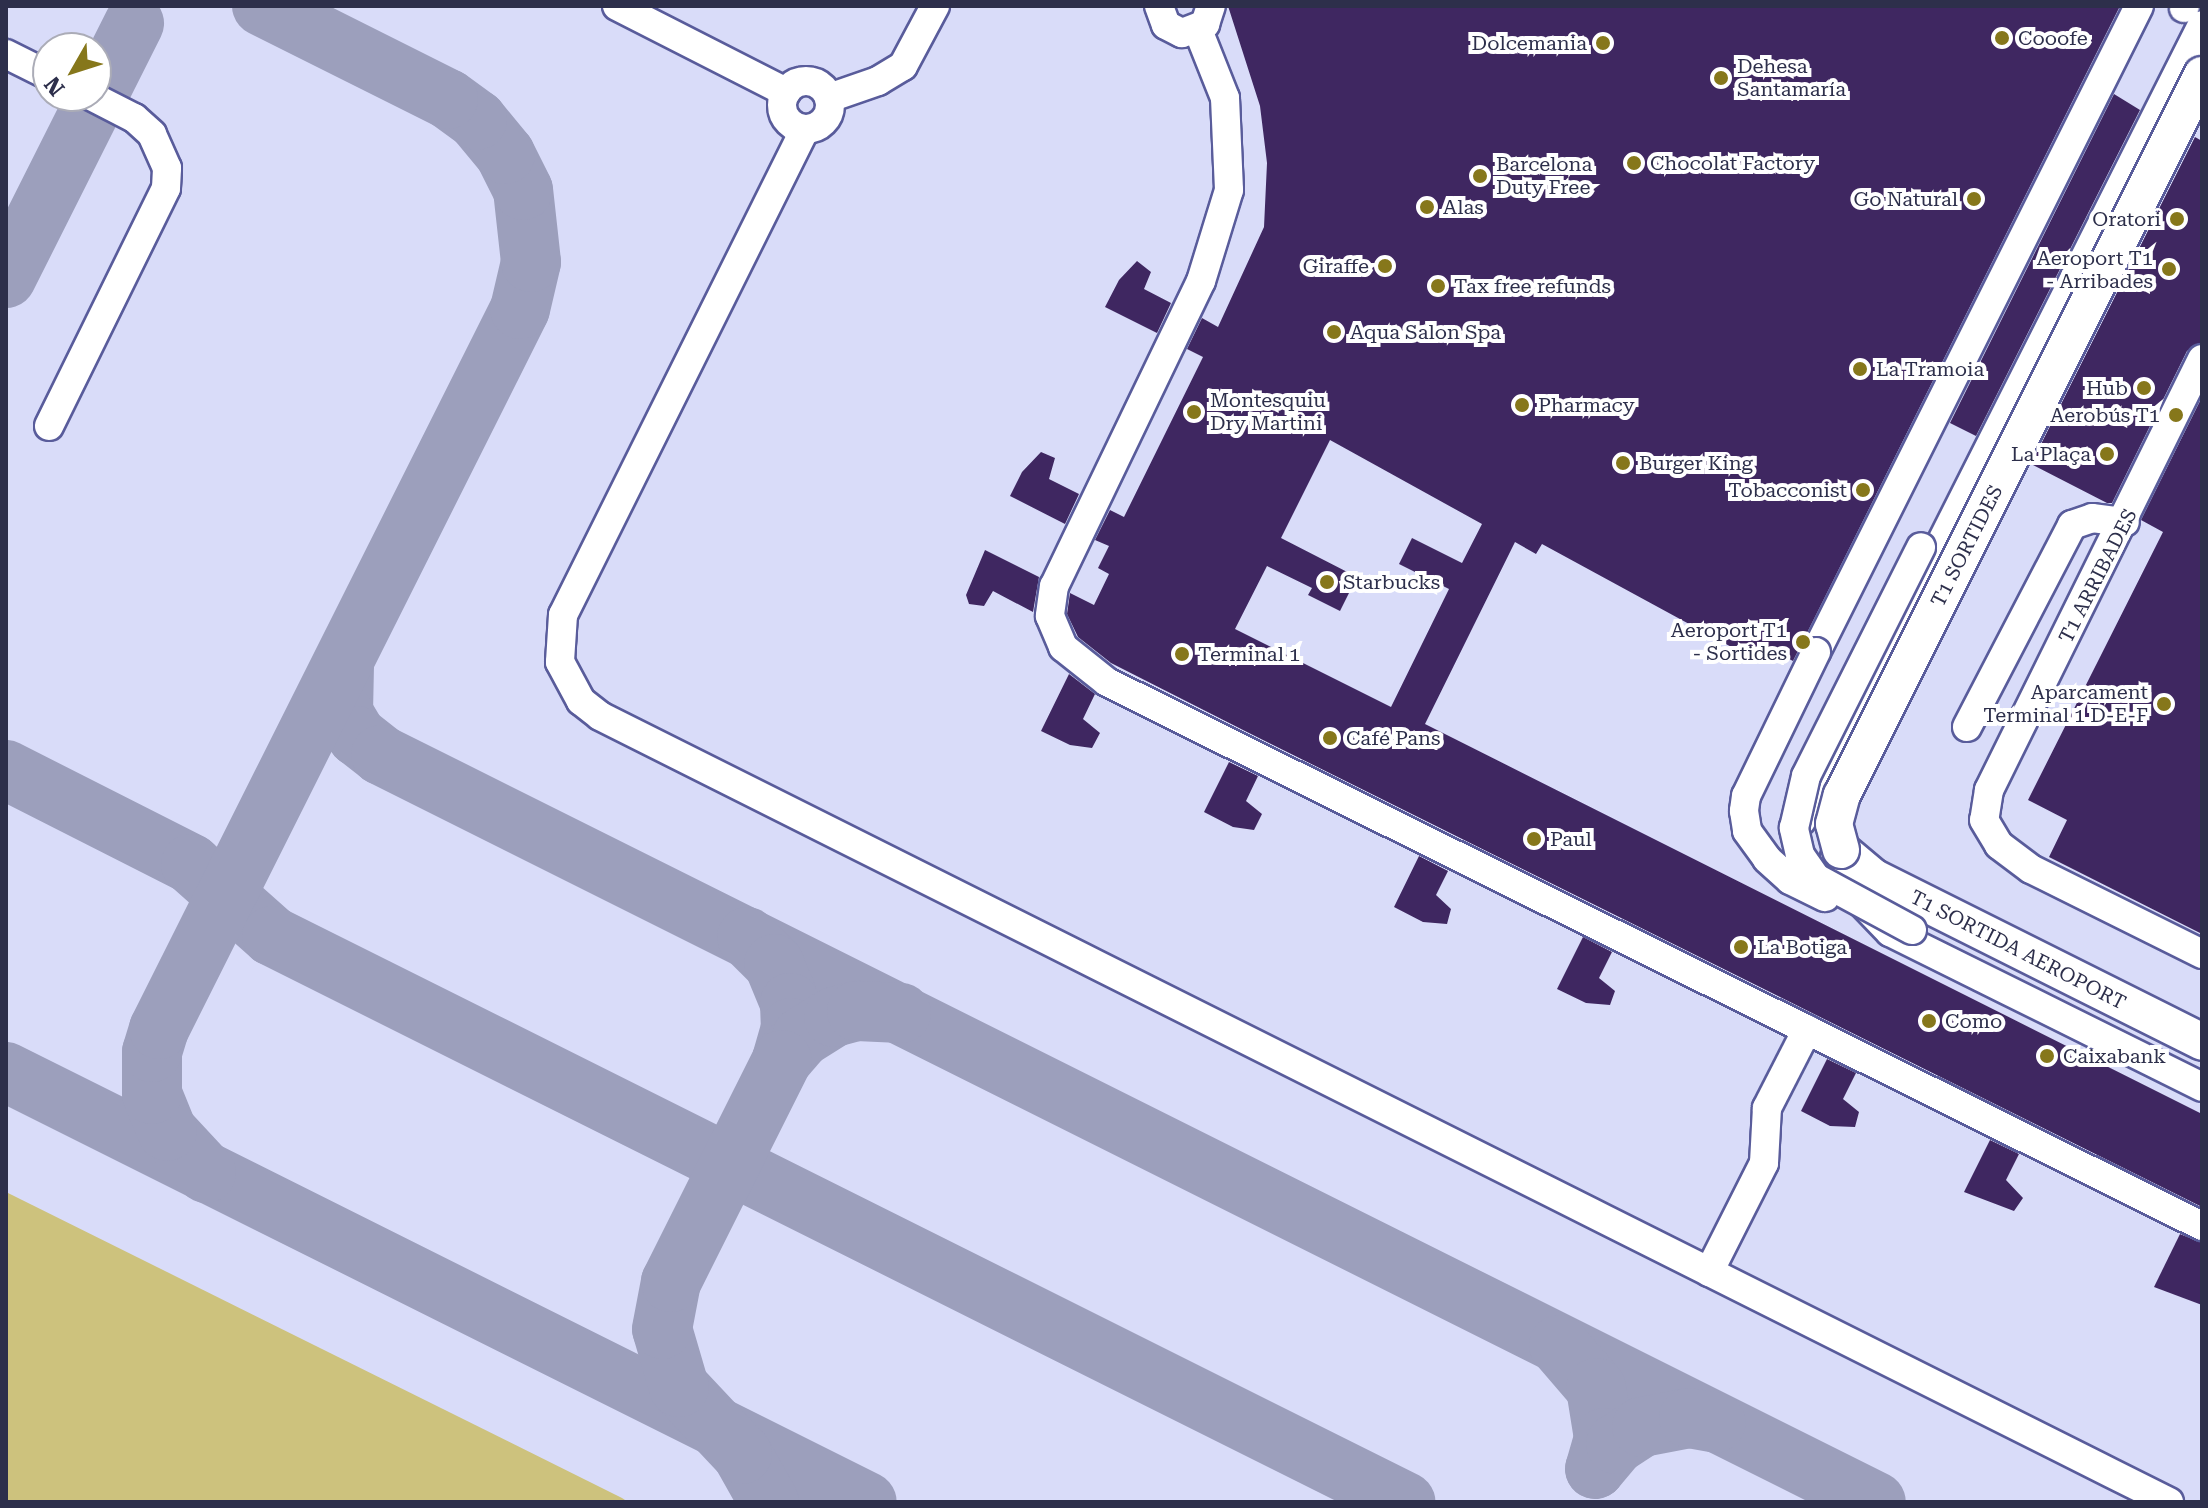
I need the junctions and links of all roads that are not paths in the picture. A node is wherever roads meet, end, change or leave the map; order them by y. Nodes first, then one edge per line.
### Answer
1 (617, 6) edge
2 (935, 6) edge
3 (1159, 6) edge
4 (2139, 6) edge
5 (2190, 13) edge
6 (1205, 18) edge
7 (6, 54) edge
8 (32, 67) edge
9 (2202, 75) edge
10 (786, 92) junction
11 (829, 98) junction
12 (112, 107) edge
13 (2202, 111) edge
14 (805, 129) junction
15 (2202, 359) edge
16 (49, 426) dead end
17 (2125, 522) junction
18 (1921, 547) dead end
19 (1967, 727) dead end
20 (1841, 850) joint
21 (1820, 889) junction
22 (1901, 931) junction
23 (2202, 954) edge
24 (1807, 1030) junction
25 (2202, 1042) edge
26 (2202, 1074) edge
27 (2202, 1087) edge
28 (2202, 1226) edge
29 (1709, 1272) junction
30 (2169, 1502) edge

1 - 10 lane
2 - 11 lane
3 - 6 lane
4 - 21 lane, bridge
5 - 22 lane
6 - 24 lane
7 - 8 lane
9 - 20 main road, T1 SORTIDES, bridge
10 - 11 lane
10 - 14 lane
11 - 14 lane
12 - 16 lane
13 - 22 lane
14 - 29 lane
15 - 17 lane, T1 ARRIBADES
17 - 19 lane
17 - 23 lane, T1 ARRIBADES
18 - 21 lane, bridge
20 - 25 main road, T1 SORTIDA AEROPORT
21 - 22 lane, bridge
22 - 26 lane
22 - 27 lane
24 - 28 lane
24 - 29 lane
29 - 30 lane

